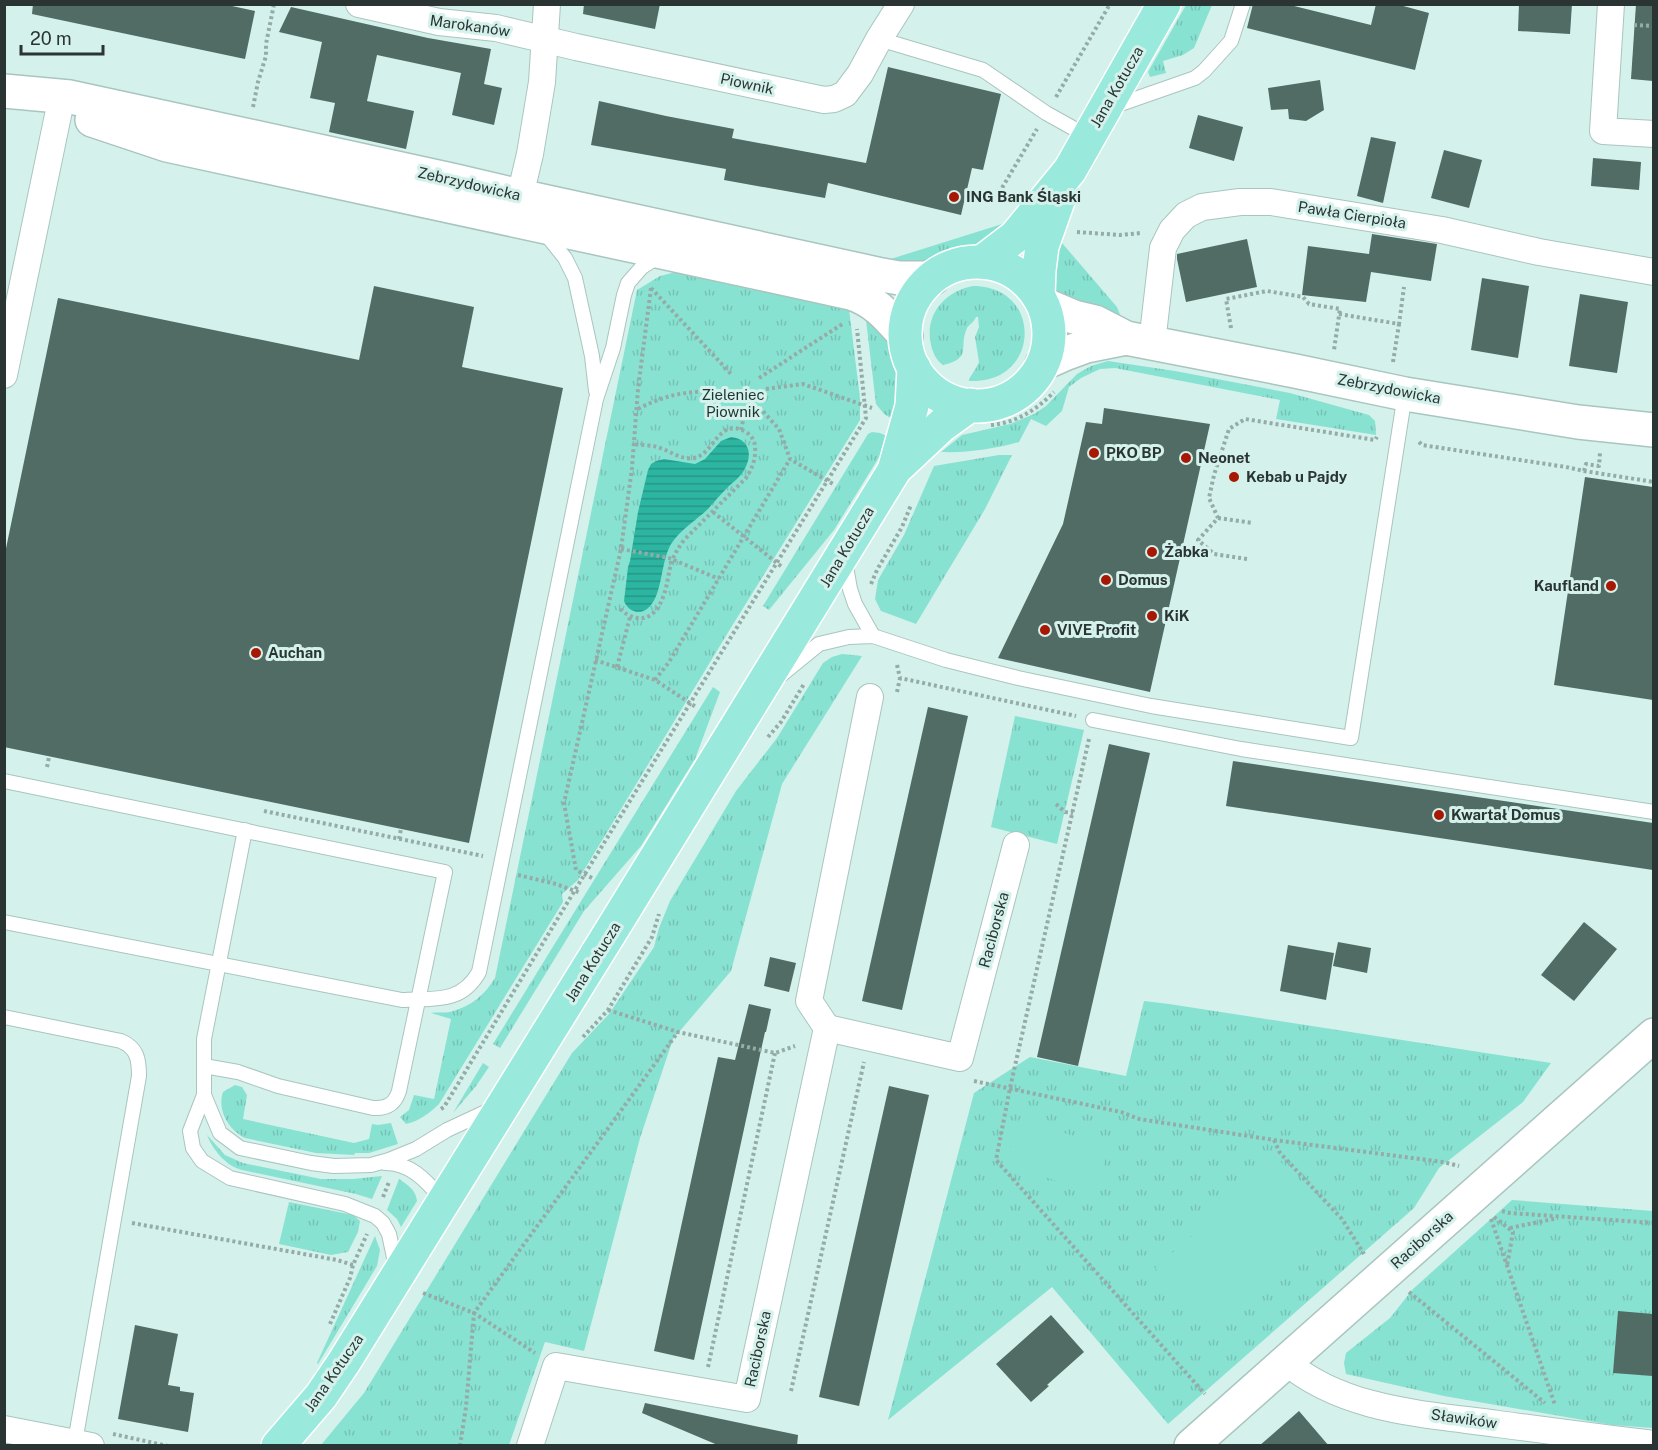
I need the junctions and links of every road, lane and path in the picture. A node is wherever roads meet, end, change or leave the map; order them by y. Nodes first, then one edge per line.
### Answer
1 (274, 4) edge
2 (359, 4) edge
3 (547, 4) edge
4 (901, 4) edge
5 (1164, 4) edge
6 (1243, 4) edge
7 (1611, 4) edge
8 (879, 39) junction
9 (546, 40) junction
10 (4, 92) edge
11 (60, 104) junction
12 (252, 112) dead end
13 (1097, 123) junction
14 (1653, 134) edge
15 (1070, 170) junction
16 (330, 176) junction
17 (520, 196) junction
18 (538, 225) junction
19 (1172, 230) junction
20 (1073, 232) dead end
21 (982, 262) junction
22 (658, 265) junction
23 (1653, 272) edge
24 (933, 278) junction
25 (1404, 286) dead end
26 (651, 288) junction
27 (1040, 300) junction
28 (1340, 314) junction
29 (848, 320) dead end
30 (856, 322) dead end
31 (1399, 324) junction
32 (1232, 335) dead end
33 (906, 337) junction
34 (1139, 341) junction
35 (1334, 352) dead end
36 (1393, 362) dead end
37 (914, 368) junction
38 (4, 375) edge
39 (732, 375) dead end
40 (1049, 377) junction
41 (759, 378) dead end
42 (766, 389) dead end
43 (726, 392) dead end
44 (1405, 394) junction
45 (596, 399) junction
46 (866, 405) junction
47 (746, 407) dead end
48 (759, 407) dead end
49 (872, 408) dead end
50 (637, 409) junction
51 (975, 416) junction
52 (741, 430) junction
53 (1653, 430) edge
54 (1379, 435) dead end
55 (1418, 442) dead end
56 (634, 444) junction
57 (790, 459) junction
58 (1599, 462) dead end
59 (895, 469) junction
60 (1584, 471) junction
61 (828, 481) junction
62 (1653, 482) edge
63 (833, 484) dead end
64 (914, 497) dead end
65 (713, 512) junction
66 (1218, 518) junction
67 (1253, 523) dead end
68 (744, 537) junction
69 (621, 549) junction
70 (844, 552) junction
71 (670, 559) junction
72 (1247, 559) dead end
73 (777, 563) junction
74 (782, 567) dead end
75 (718, 579) junction
76 (620, 609) dead end
77 (630, 617) junction
78 (870, 631) junction
79 (595, 660) junction
80 (617, 668) junction
81 (809, 676) dead end
82 (655, 680) junction
83 (756, 696) junction
84 (870, 698) dead end
85 (690, 703) junction
86 (696, 708) dead end
87 (1093, 720) joint
88 (768, 738) dead end
89 (49, 757) dead end
90 (47, 767) dead end
91 (4, 781) edge
92 (1056, 804) dead end
93 (1653, 812) edge
94 (1072, 813) junction
95 (401, 829) dead end
96 (245, 830) junction
97 (399, 838) dead end
98 (1016, 845) dead end
99 (518, 875) dead end
100 (585, 875) junction
101 (591, 878) dead end
102 (575, 890) junction
103 (581, 893) dead end
104 (661, 909) dead end
105 (4, 922) edge
106 (219, 963) junction
107 (418, 999) junction
108 (608, 1010) junction
109 (4, 1017) edge
110 (827, 1028) junction
111 (678, 1032) junction
112 (1653, 1035) edge
113 (870, 1038) junction
114 (578, 1042) dead end
115 (480, 1048) junction
116 (790, 1048) dead end
117 (485, 1051) dead end
118 (775, 1053) junction
119 (960, 1058) junction
120 (204, 1066) junction
121 (1010, 1088) junction
122 (204, 1095) junction
123 (506, 1102) junction
124 (435, 1113) dead end
125 (1274, 1140) junction
126 (380, 1163) junction
127 (398, 1164) junction
128 (1459, 1166) dead end
129 (444, 1201) junction
130 (1504, 1212) dead end
131 (375, 1216) junction
132 (1564, 1217) junction
133 (114, 1220) junction
134 (1653, 1223) edge
135 (1509, 1228) junction
136 (353, 1264) junction
137 (1507, 1266) junction
138 (412, 1281) junction
139 (1393, 1284) junction
140 (474, 1313) junction
141 (327, 1330) dead end
142 (710, 1358) dead end
143 (1285, 1361) junction
144 (556, 1366) junction
145 (791, 1390) dead end
146 (1208, 1397) dead end
147 (1550, 1407) dead end
148 (1558, 1415) dead end
149 (4, 1429) edge
150 (83, 1444) edge
151 (1653, 1444) edge
152 (278, 1446) edge
153 (460, 1446) edge
154 (530, 1446) edge
155 (1191, 1446) edge

1 - 12 path
2 - 9 street, Marokanów
3 - 9 street
4 - 8 street, Piownik
5 - 13 main road, Jana Kotucza
6 - 13 lane
7 - 14 street
8 - 9 street, Piownik
8 - 13 lane
9 - 17 street
10 - 11 street, Zebrzydowicka
11 - 16 street, Zebrzydowicka
11 - 38 street
13 - 15 main road, Jana Kotucza
15 - 21 main road, Jana Kotucza
15 - 27 main road, Jana Kotucza
16 - 17 street, Zebrzydowicka
16 - 18 street, Zebrzydowicka
17 - 24 street, Zebrzydowicka
18 - 22 street, Zebrzydowicka
18 - 45 lane
19 - 20 path
19 - 23 street, Pawła Cierpioła
19 - 34 street, Pawła Cierpioła
21 - 24 main road
21 - 27 main road
22 - 26 path
22 - 33 street, Zebrzydowicka
22 - 45 lane
24 - 33 main road
25 - 31 path
26 - 39 path
26 - 50 path
27 - 34 street, Zebrzydowicka
27 - 40 main road
28 - 31 path
28 - 32 path
28 - 35 path
29 - 41 path
30 - 46 path
31 - 36 path
33 - 37 main road
34 - 40 street, Zebrzydowicka
34 - 44 street, Zebrzydowicka
37 - 51 main road
37 - 59 main road, Jana Kotucza
40 - 51 main road
40 - 51 path
42 - 46 path
43 - 50 path
44 - 53 street, Zebrzydowicka
44 - 78 lane
45 - 107 lane
46 - 49 path
46 - 61 path
47 - 52 path
48 - 57 path
50 - 56 path
51 - 59 main road, Jana Kotucza
52 - 56 path
52 - 65 path
54 - 66 path
55 - 60 path
56 - 69 path
57 - 61 path
57 - 68 path
58 - 60 path
59 - 70 main road, Jana Kotucza
60 - 62 path
61 - 63 path
61 - 73 path
64 - 78 path
65 - 68 path
65 - 71 path
66 - 67 path
66 - 72 path
68 - 73 path
68 - 75 path
69 - 71 path
69 - 79 path
70 - 78 lane
70 - 83 main road, Jana Kotucza
71 - 75 path
71 - 77 path
73 - 74 path
73 - 85 path
75 - 82 path
76 - 77 path
77 - 80 path
78 - 83 lane
79 - 80 path
79 - 100 path
80 - 82 path
81 - 88 path
82 - 85 path
83 - 123 main road, Jana Kotucza
84 - 110 street
85 - 86 path
85 - 100 path
87 - 93 lane
87 - 94 path
89 - 90 path
91 - 96 lane
92 - 94 path
94 - 121 path
95 - 97 path
96 - 106 lane
96 - 107 lane
98 - 119 street, Raciborska
99 - 102 path
100 - 101 path
100 - 102 path
102 - 103 path
102 - 115 path
104 - 108 path
105 - 106 lane
106 - 107 lane
106 - 120 lane
107 - 120 lane
108 - 111 path
108 - 114 path
109 - 133 lane
110 - 113 street
110 - 144 street, Raciborska
111 - 118 path
111 - 140 path
112 - 139 street, Raciborska
113 - 119 street
113 - 145 path
115 - 117 path
115 - 124 path
116 - 118 path
118 - 142 path
119 - 121 path
120 - 122 lane
121 - 125 path
121 - 146 path
122 - 126 lane
122 - 131 lane
123 - 126 lane
123 - 129 main road, Jana Kotucza
125 - 128 path
125 - 139 path
126 - 127 lane
127 - 129 lane
127 - 131 path
129 - 138 main road, Jana Kotucza
130 - 132 path
131 - 136 path
131 - 138 lane
132 - 134 path
132 - 135 path
133 - 136 path
133 - 150 lane
135 - 137 path
135 - 137 path
136 - 141 path
137 - 148 path
138 - 140 path
138 - 152 main road, Jana Kotucza
139 - 143 street, Raciborska
139 - 147 path
140 - 144 path
140 - 153 path
143 - 151 street, Sławików
143 - 155 street, Raciborska
144 - 154 street
149 - 150 street

